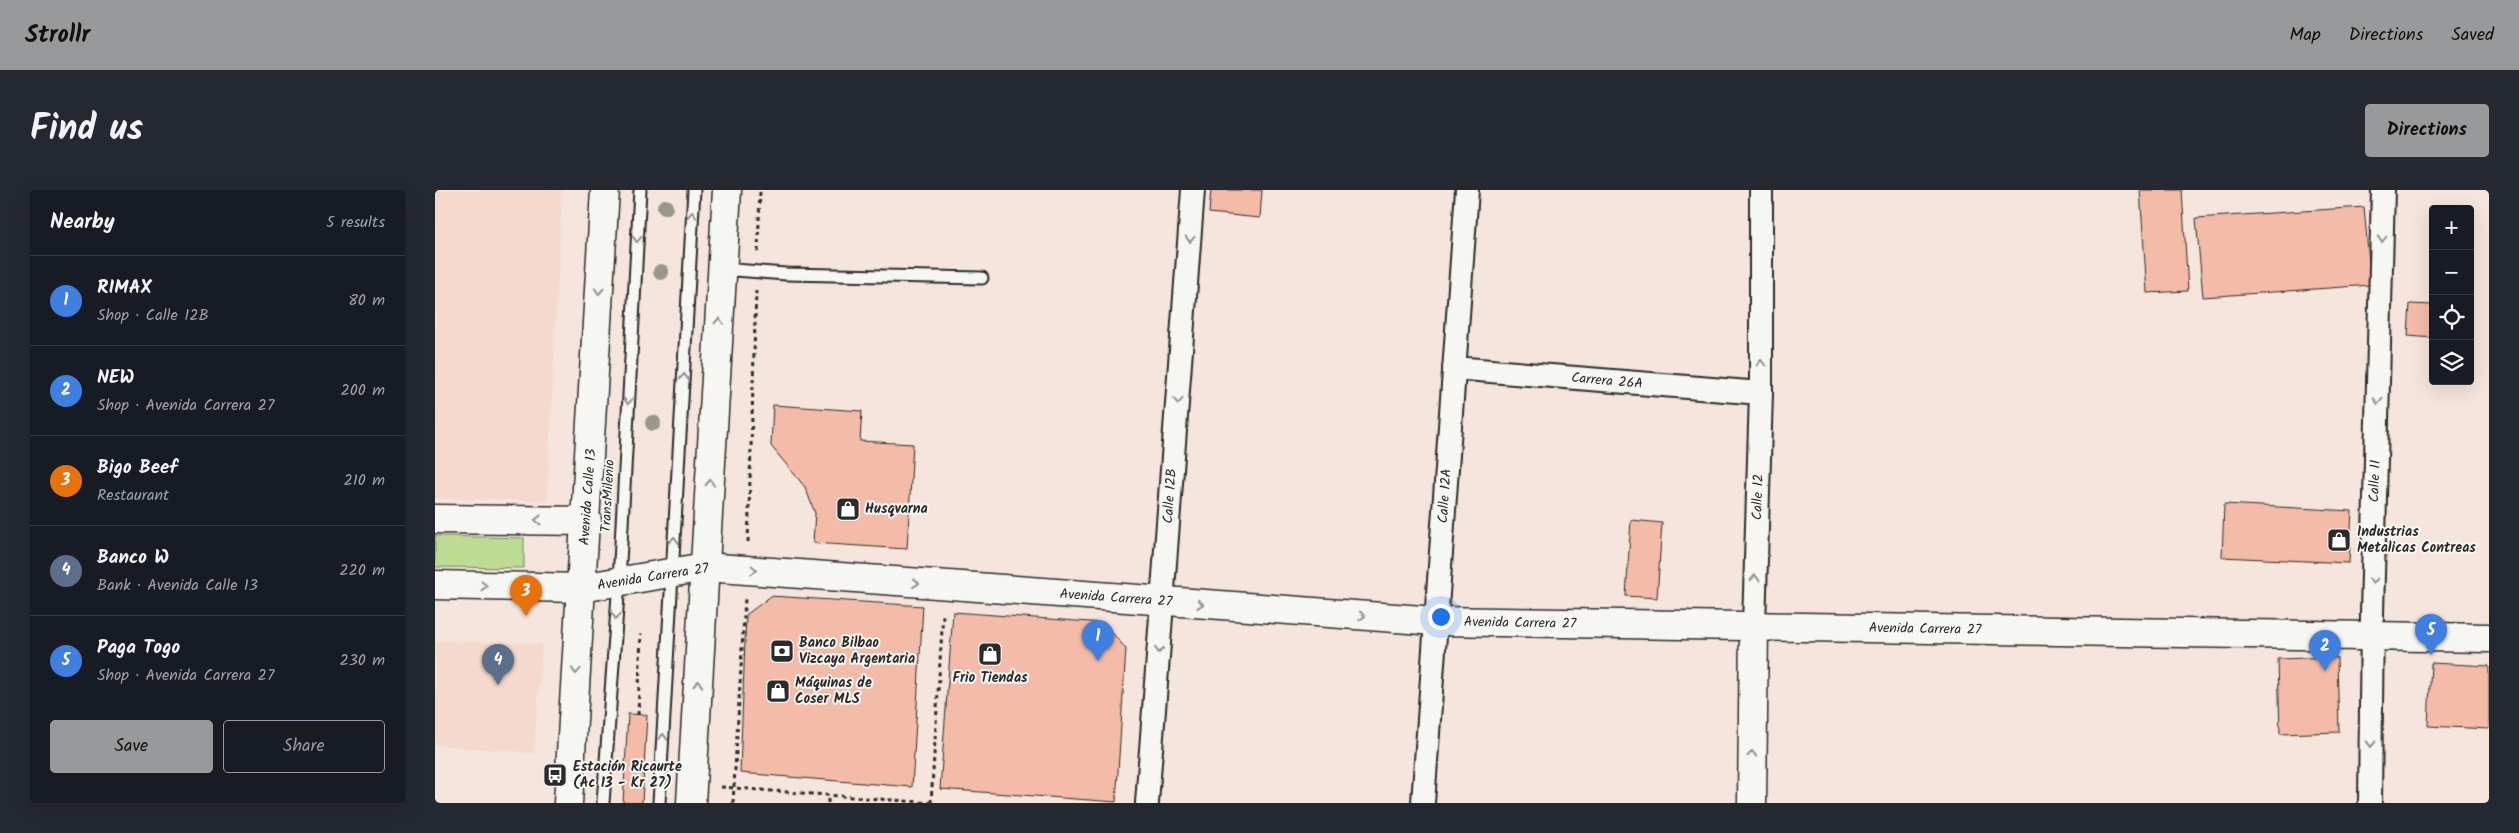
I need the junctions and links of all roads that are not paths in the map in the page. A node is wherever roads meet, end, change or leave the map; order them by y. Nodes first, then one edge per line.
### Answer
1 (605, 190) edge
2 (640, 190) edge
3 (694, 190) edge
4 (727, 190) edge
5 (1193, 190) edge
6 (1467, 190) edge
7 (1761, 190) edge
8 (2383, 190) edge
9 (722, 269) junction
10 (982, 278) dead end
11 (1454, 368) junction
12 (1761, 393) junction
13 (435, 518) edge
14 (587, 521) junction
15 (705, 567) junction
16 (672, 572) junction
17 (619, 581) junction
18 (435, 585) edge
19 (581, 588) junction
20 (1163, 601) junction
21 (1436, 621) junction
22 (1754, 626) junction
23 (2371, 636) junction
24 (2489, 638) edge
25 (692, 794) edge
26 (568, 803) edge
27 (603, 803) edge
28 (659, 803) edge
29 (1147, 803) edge
30 (1423, 803) edge
31 (1752, 803) edge
32 (2370, 803) edge

1 -> 14 main road, Avenida Calle 13
2 -> 17 lane, TransMilenio
16 -> 3 lane
4 - 9 main road
5 -> 20 street, Calle 12B
6 - 11 street, Calle 12A
12 -> 7 street, Calle 12
8 -> 23 street, Calle 11
9 - 10 lane
15 -> 9 main road
11 - 12 street, Carrera 26A
11 - 21 street, Calle 12A
22 -> 12 street, Calle 12
14 -> 13 main road
14 - 19 main road, Avenida Calle 13
15 - 16 main road, Avenida Carrera 27
15 -> 20 main road, Avenida Carrera 27
25 -> 15 main road
16 - 17 main road, Avenida Carrera 27
28 -> 16 lane
17 - 19 main road, Avenida Carrera 27
17 -> 27 lane, TransMilenio
18 -> 19 main road, Avenida Carrera 27
19 -> 26 main road, Avenida Calle 13
20 -> 21 main road, Avenida Carrera 27
20 -> 29 street, Calle 12B
21 - 22 main road, Avenida Carrera 27
21 - 30 street, Calle 12A
22 - 23 main road, Avenida Carrera 27
31 -> 22 main road, Calle 12
23 - 24 main road, Avenida Carrera 27
23 -> 32 street, Calle 11

